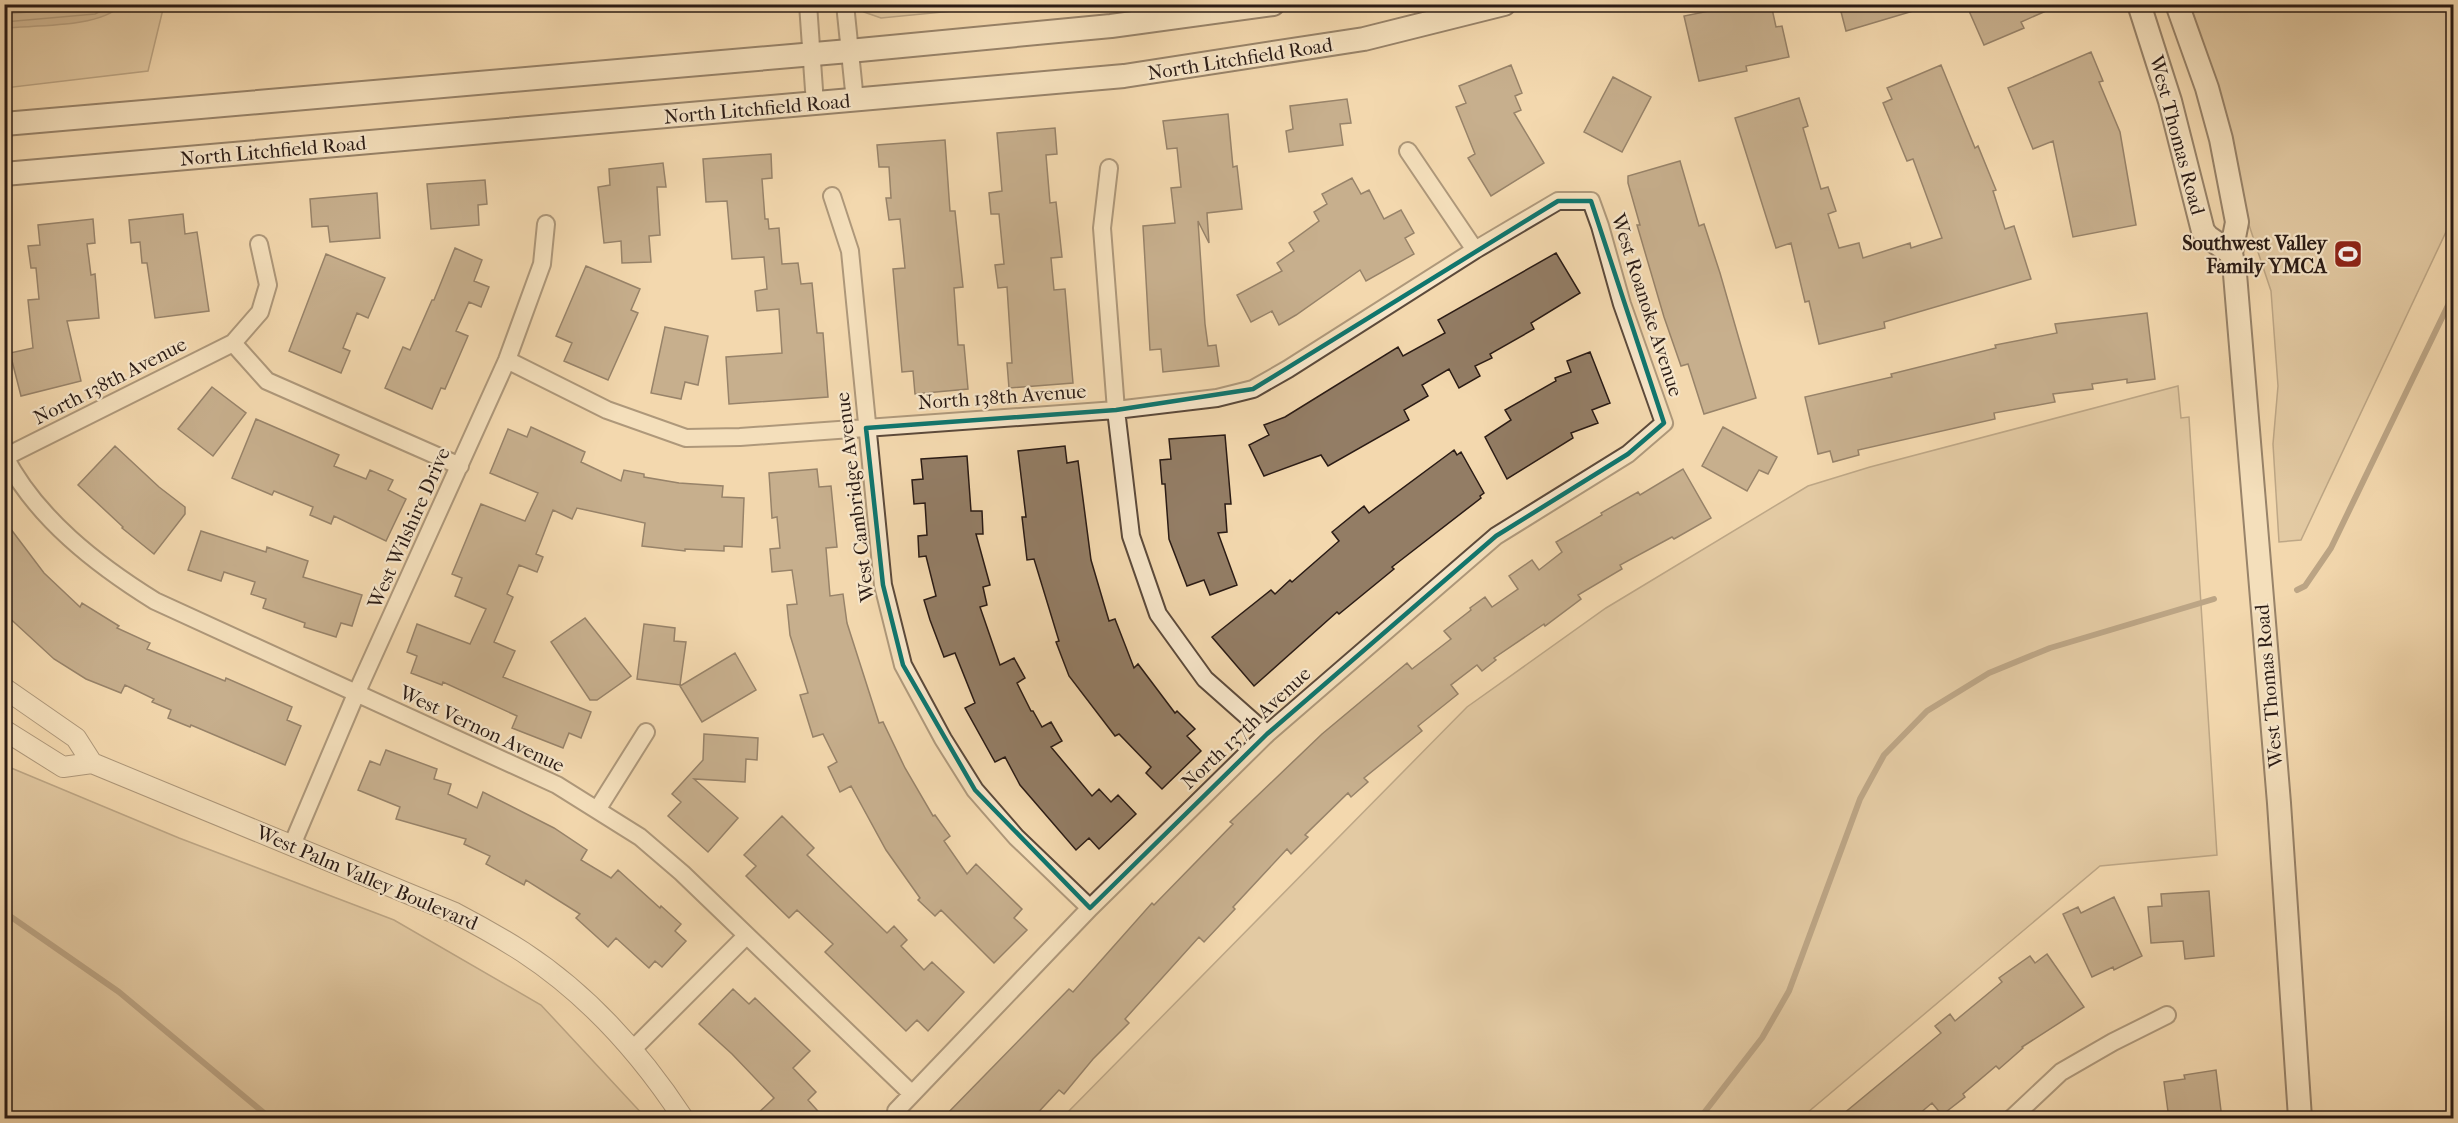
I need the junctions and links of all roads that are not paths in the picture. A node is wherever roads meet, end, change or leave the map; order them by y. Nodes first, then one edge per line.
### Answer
1 (808, 4) edge
2 (845, 4) edge
3 (1273, 4) edge
4 (1504, 4) edge
5 (2139, 4) edge
6 (2176, 4) edge
7 (849, 51) junction
8 (812, 54) junction
9 (855, 101) junction
10 (815, 104) junction
11 (4, 124) edge
12 (1408, 151) dead end
13 (1109, 168) dead end
14 (4, 174) edge
15 (832, 196) dead end
16 (1591, 201) joint
17 (546, 224) dead end
18 (259, 244) dead end
19 (1475, 250) junction
20 (2232, 253) junction
21 (233, 343) junction
22 (507, 360) junction
23 (1116, 410) junction
24 (1664, 423) joint
25 (866, 428) junction
26 (5, 456) edge
27 (460, 466) junction
28 (4, 688) edge
29 (356, 694) junction
30 (4, 730) edge
31 (646, 732) dead end
32 (1267, 734) junction
33 (92, 763) junction
34 (597, 810) junction
35 (292, 845) junction
36 (1090, 908) junction
37 (746, 936) junction
38 (2167, 1015) dead end
39 (632, 1050) junction
40 (912, 1094) junction
41 (896, 1111) dead end
42 (683, 1119) edge
43 (2012, 1119) edge
44 (2300, 1119) edge

1 - 8 street
2 - 7 street
3 - 7 main road
4 - 9 main road, North Litchfield Road
5 - 20 main road, West Thomas Road
6 - 20 main road, West Thomas Road
7 - 8 main road
7 - 9 street
8 - 10 street
8 - 11 main road
9 - 10 main road, North Litchfield Road
10 - 14 main road, North Litchfield Road
12 - 19 street
13 - 23 street
15 - 25 street, West Cambridge Avenue
16 - 19 street, North 138th Avenue
16 - 24 street, West Roanoke Avenue
17 - 22 street, West Wilshire Drive
18 - 21 street, North 138th Avenue
19 - 23 street, North 138th Avenue
20 - 44 main road, West Thomas Road
21 - 26 street, North 138th Avenue
21 - 27 street
22 - 25 street, North 138th Avenue
22 - 27 street, West Wilshire Drive
23 - 25 street, North 138th Avenue
23 - 32 street
24 - 32 street, North 137th Avenue
25 - 36 street, West Cambridge Avenue
26 - 29 street, West Vernon Avenue
27 - 29 street, West Wilshire Drive
28 - 33 street
29 - 34 street, West Vernon Avenue
29 - 35 street, West Wilshire Drive
30 - 33 street, West Palm Valley Boulevard
31 - 34 street
32 - 36 street, North 137th Avenue
33 - 35 street, West Palm Valley Boulevard
34 - 37 street, West Vernon Avenue
35 - 39 street, West Palm Valley Boulevard
36 - 40 street, North 137th Avenue
37 - 39 street
37 - 40 street, West Vernon Avenue
38 - 43 street
39 - 42 street, West Palm Valley Boulevard
40 - 41 street, North 137th Avenue

